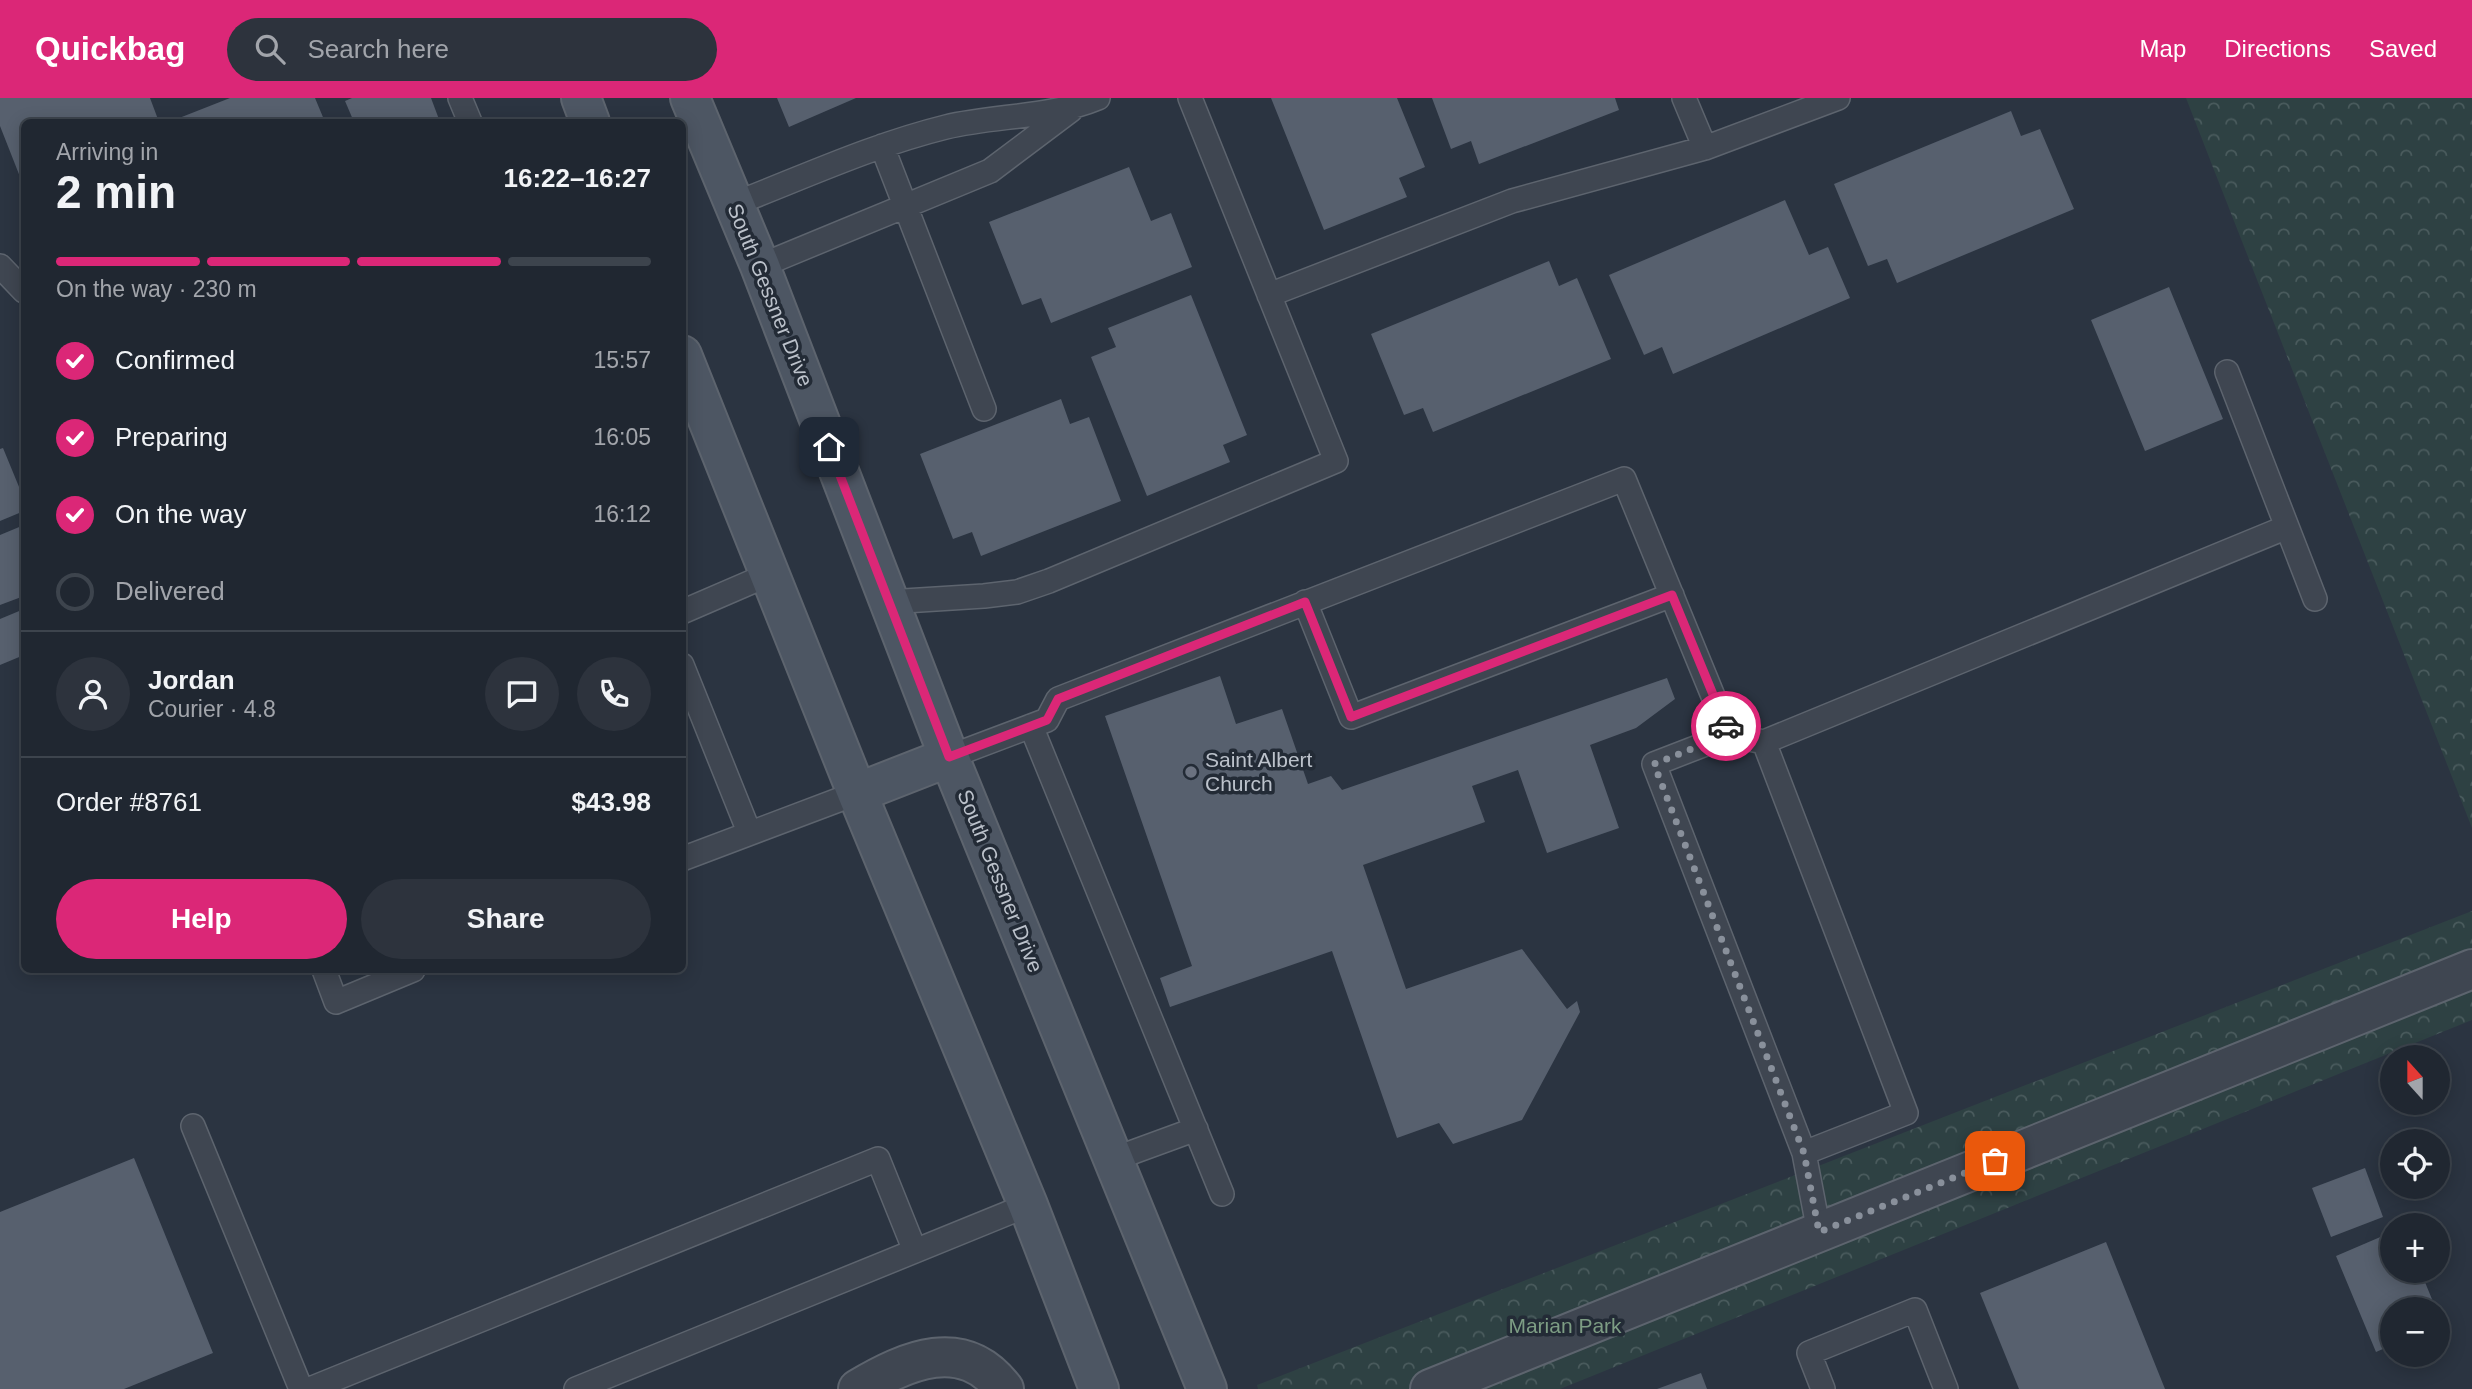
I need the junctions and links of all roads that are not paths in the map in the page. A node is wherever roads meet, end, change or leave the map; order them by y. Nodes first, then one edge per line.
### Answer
1 (460, 98) edge
2 (581, 98) edge
3 (690, 98) edge
4 (1098, 98) edge
5 (1190, 98) edge
6 (1684, 98) edge
7 (1838, 98) edge
8 (1075, 107) junction
9 (469, 119) edge
10 (589, 119) edge
11 (882, 146) junction
12 (1705, 148) junction
13 (734, 204) junction
14 (906, 208) junction
15 (0, 266) edge
16 (760, 266) junction
17 (21, 288) edge
18 (1269, 295) junction
19 (686, 365) edge
20 (2227, 372) dead end
21 (984, 409) dead end
22 (2287, 527) junction
23 (770, 574) junction
24 (1672, 595) junction
25 (2315, 598) dead end
26 (888, 602) junction
27 (1305, 602) junction
28 (686, 610) edge
29 (686, 675) edge
30 (1031, 726) junction
31 (1729, 734) junction
32 (1764, 742) junction
33 (949, 757) junction
34 (856, 793) junction
35 (749, 832) junction
36 (686, 857) edge
37 (2472, 970) edge
38 (325, 973) edge
39 (406, 973) edge
40 (193, 1126) dead end
41 (1196, 1129) junction
42 (1804, 1153) junction
43 (1114, 1159) junction
44 (1222, 1194) dead end
45 (1028, 1205) junction
46 (1819, 1232) junction
47 (915, 1251) junction
48 (301, 1389) edge
49 (310, 1389) edge
50 (576, 1389) edge
51 (858, 1389) edge
52 (1004, 1389) edge
53 (1099, 1389) edge
54 (1207, 1389) edge
55 (1430, 1389) edge
56 (1824, 1389) edge
57 (1946, 1389) edge

1 - 9 lane
2 - 10 main road
3 - 13 main road, South Gessner Drive
4 - 8 lane
5 - 18 lane
6 - 12 lane
7 - 12 lane
8 - 11 lane
8 - 14 lane
11 - 13 lane
11 - 14 lane
12 - 18 lane
13 - 16 main road, South Gessner Drive
14 - 16 lane
14 - 21 lane
15 - 17 lane
16 - 26 main road, South Gessner Drive
18 - 26 lane
19 - 23 main road
20 - 22 lane
22 - 25 lane
22 - 32 lane
23 - 28 lane
23 - 34 main road
24 - 27 lane
24 - 27 lane
24 - 31 lane
26 - 33 main road, South Gessner Drive
27 - 30 lane
29 - 35 lane
30 - 33 lane
30 - 41 lane
31 - 32 lane
31 - 42 lane
32 - 42 lane
33 - 34 main road
33 - 43 main road, South Gessner Drive
34 - 35 lane
34 - 45 main road
35 - 36 lane
37 - 46 street
38 - 39 lane
40 - 48 lane
41 - 43 lane
41 - 44 lane
42 - 46 lane
43 - 54 main road, South Gessner Drive
45 - 47 lane
45 - 53 main road
46 - 55 street
47 - 49 lane
47 - 50 lane
51 - 52 street
56 - 57 lane

